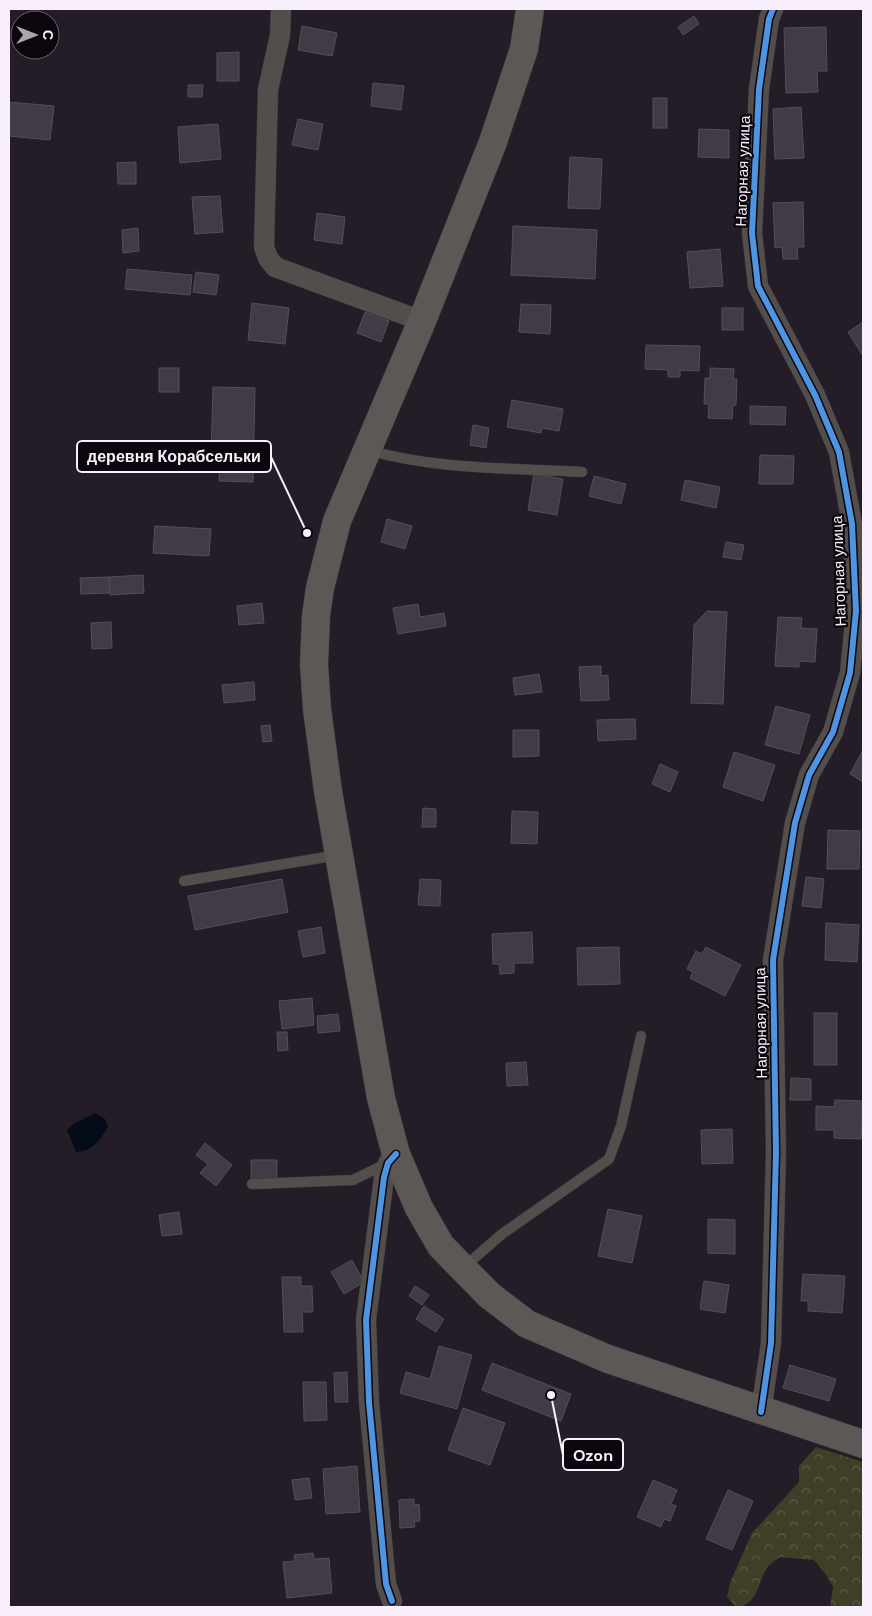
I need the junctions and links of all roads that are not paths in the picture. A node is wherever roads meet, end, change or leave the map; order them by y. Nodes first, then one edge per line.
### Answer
1 (281, 9) edge
2 (530, 9) edge
3 (773, 9) edge
4 (422, 321) junction
5 (367, 450) junction
6 (582, 472) dead end
7 (339, 854) junction
8 (184, 881) dead end
9 (640, 1036) dead end
10 (392, 1159) junction
11 (252, 1184) dead end
12 (462, 1269) junction
13 (761, 1412) junction
14 (863, 1444) edge
15 (392, 1601) dead end

1 - 4 street
2 - 4 main road
3 - 13 street, Нагорная улица
4 - 5 main road
5 - 6 lane
5 - 7 main road
7 - 8 lane
7 - 10 main road
9 - 12 lane
10 - 11 lane
10 - 12 main road
10 - 15 street
12 - 13 main road
13 - 14 main road

